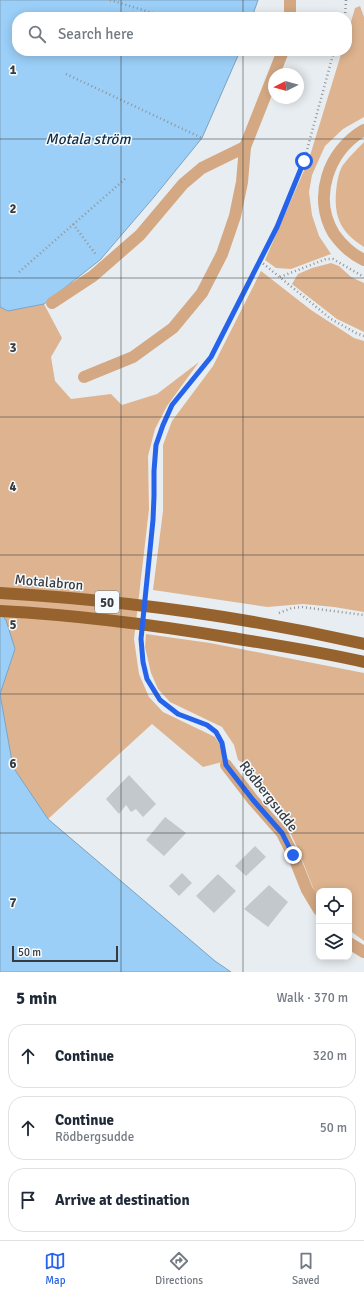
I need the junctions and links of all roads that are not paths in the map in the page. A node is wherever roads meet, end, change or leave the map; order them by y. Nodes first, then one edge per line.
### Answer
1 (290, 0) edge
2 (290, 12) edge
3 (281, 56) edge
4 (364, 130) edge
5 (245, 147) junction
6 (364, 260) edge
7 (52, 303) dead end
8 (84, 378) dead end
9 (0, 593) edge
10 (0, 611) edge
11 (364, 644) edge
12 (364, 662) edge
13 (226, 765) road end
14 (316, 905) edge
15 (352, 945) edge
16 (364, 952) edge

1 - 2 street
3 - 5 street
4 - 6 street
5 - 7 street
5 - 8 street
9 - 11 highway, Motalabron / 50
10 - 12 highway, 50
13 - 14 street, Rödbergsudde
15 - 16 street

